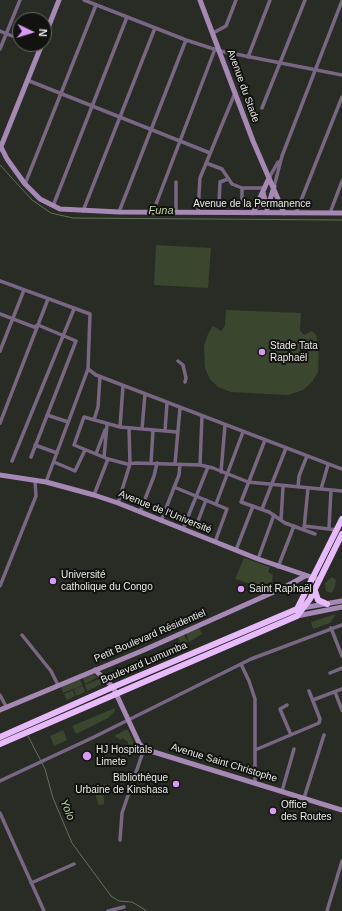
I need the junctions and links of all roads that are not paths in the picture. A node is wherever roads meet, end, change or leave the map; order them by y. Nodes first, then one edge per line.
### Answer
1 (20, 0) edge
2 (59, 0) edge
3 (84, 0) edge
4 (200, 0) edge
5 (236, 0) edge
6 (270, 0) edge
7 (305, 0) edge
8 (342, 1) edge
9 (96, 5) junction
10 (127, 17) junction
11 (52, 18) edge
12 (155, 28) junction
13 (0, 31) edge
14 (6, 33) junction
15 (213, 33) junction
16 (12, 36) edge
17 (186, 40) junction
18 (0, 49) edge
19 (218, 50) junction
20 (39, 52) edge
21 (248, 56) junction
22 (279, 62) junction
23 (315, 69) junction
24 (342, 75) edge
25 (27, 80) junction
26 (62, 93) junction
27 (235, 93) junction
28 (342, 97) edge
29 (92, 106) junction
30 (262, 108) dead end
31 (120, 118) junction
32 (151, 130) junction
33 (180, 141) junction
34 (0, 147) edge
35 (210, 153) junction
36 (0, 156) edge
37 (282, 156) junction
38 (7, 159) junction
39 (206, 163) junction
40 (270, 178) junction
41 (228, 180) junction
42 (342, 181) edge
43 (176, 182) dead end
44 (25, 184) junction
45 (274, 187) junction
46 (242, 188) junction
47 (264, 190) junction
48 (219, 204) dead end
49 (242, 205) dead end
50 (52, 206) junction
51 (83, 211) junction
52 (267, 211) junction
53 (119, 212) junction
54 (176, 212) junction
55 (198, 212) junction
56 (153, 213) junction
57 (284, 213) junction
58 (296, 213) junction
59 (330, 213) junction
60 (342, 213) edge
61 (253, 214) junction
62 (0, 281) edge
63 (24, 290) junction
64 (48, 299) junction
65 (74, 309) junction
66 (0, 315) edge
67 (12, 319) junction
68 (38, 325) junction
69 (63, 335) junction
70 (0, 351) edge
71 (178, 361) dead end
72 (88, 369) junction
73 (100, 377) junction
74 (185, 382) dead end
75 (123, 386) junction
76 (145, 394) junction
77 (168, 403) junction
78 (180, 408) junction
79 (47, 415) junction
80 (202, 416) junction
81 (94, 420) junction
82 (68, 422) junction
83 (0, 423) edge
84 (107, 425) junction
85 (224, 425) junction
86 (120, 427) junction
87 (129, 428) junction
88 (142, 429) junction
89 (153, 430) junction
90 (165, 431) junction
91 (177, 432) junction
92 (243, 432) junction
93 (265, 440) junction
94 (35, 445) junction
95 (286, 448) junction
96 (85, 450) junction
97 (57, 453) junction
98 (96, 454) junction
99 (307, 456) junction
100 (31, 457) dead end
101 (106, 458) junction
102 (12, 461) dead end
103 (54, 462) junction
104 (151, 463) junction
105 (130, 464) junction
106 (157, 464) junction
107 (175, 464) junction
108 (180, 464) junction
109 (200, 465) junction
110 (328, 465) junction
111 (208, 467) junction
112 (342, 470) edge
113 (221, 472) junction
114 (227, 474) junction
115 (0, 475) edge
116 (35, 480) junction
117 (47, 480) junction
118 (248, 482) junction
119 (271, 486) junction
120 (174, 487) junction
121 (283, 487) junction
122 (298, 487) junction
123 (308, 488) junction
124 (321, 489) junction
125 (331, 490) junction
126 (342, 491) edge
127 (94, 495) junction
128 (196, 496) junction
129 (206, 500) junction
130 (118, 503) junction
131 (216, 504) junction
132 (253, 506) junction
133 (262, 510) junction
134 (140, 512) junction
135 (274, 515) junction
136 (281, 520) junction
137 (342, 520) edge
138 (161, 521) junction
139 (198, 521) dead end
140 (294, 526) junction
141 (304, 527) junction
142 (329, 528) junction
143 (183, 530) junction
144 (339, 532) edge
145 (315, 534) dead end
146 (215, 542) junction
147 (236, 550) junction
148 (258, 559) junction
149 (278, 567) junction
150 (305, 576) junction
151 (313, 578) junction
152 (320, 580) junction
153 (0, 586) edge
154 (315, 591) junction
155 (342, 601) edge
156 (327, 604) junction
157 (342, 607) edge
158 (305, 608) junction
159 (297, 609) junction
160 (297, 616) junction
161 (342, 625) edge
162 (331, 628) junction
163 (22, 635) dead end
164 (342, 656) edge
165 (240, 664) junction
166 (342, 668) edge
167 (95, 670) junction
168 (330, 673) dead end
169 (58, 685) junction
170 (113, 687) junction
171 (342, 689) edge
172 (309, 691) dead end
173 (335, 692) junction
174 (116, 694) junction
175 (0, 695) edge
176 (313, 700) junction
177 (287, 705) dead end
178 (8, 707) junction
179 (0, 710) edge
180 (342, 710) edge
181 (128, 721) junction
182 (33, 726) junction
183 (19, 732) junction
184 (291, 735) junction
185 (324, 735) dead end
186 (0, 737) edge
187 (0, 744) edge
188 (144, 748) junction
189 (294, 749) dead end
190 (255, 750) junction
191 (0, 781) edge
192 (256, 782) junction
193 (282, 791) junction
194 (304, 798) junction
195 (342, 810) edge
196 (0, 813) edge
197 (120, 840) dead end
198 (342, 861) edge
199 (74, 864) dead end
200 (31, 883) junction
201 (124, 907) dead end
202 (44, 911) edge
203 (108, 911) edge
204 (327, 911) edge

1 - 14 street
2 - 11 street
3 - 9 street
4 - 15 street, Avenue du Stade
5 - 15 street
6 - 21 street
7 - 22 street
8 - 23 street, bridge
9 - 10 street
9 - 26 street
10 - 12 street
10 - 29 street
12 - 17 street
12 - 31 street
13 - 14 street
14 - 16 street
14 - 18 street
15 - 19 street, Avenue du Stade
17 - 19 street
17 - 32 street
19 - 21 street
19 - 27 street, Avenue du Stade
19 - 33 street
20 - 25 street
21 - 22 street
22 - 23 street
22 - 30 street
23 - 24 street
23 - 37 street, bridge
25 - 26 street
25 - 34 street
26 - 29 street
26 - 44 street
27 - 35 street
27 - 40 street, Avenue du Stade
28 - 58 street
29 - 31 street
29 - 50 street
31 - 32 street
31 - 51 street
32 - 33 street
32 - 53 street
33 - 35 street
33 - 56 street
34 - 38 street, Avenue de la Permanence
35 - 39 street
36 - 38 street
37 - 40 street
37 - 45 street
38 - 44 street, Avenue de la Permanence
39 - 41 street
39 - 55 street
40 - 45 street, Avenue du Stade
40 - 47 street
41 - 46 street
41 - 48 street
42 - 59 street
43 - 54 street
44 - 50 street, Avenue de la Permanence
45 - 52 street
45 - 57 street, Avenue du Stade
46 - 47 street
46 - 49 street
47 - 52 street
47 - 61 street
50 - 51 street, Avenue de la Permanence
51 - 53 street, Avenue de la Permanence
52 - 57 street, Avenue de la Permanence
52 - 61 street, Avenue de la Permanence
53 - 56 street, Avenue de la Permanence
54 - 55 street, Avenue de la Permanence
54 - 56 street, Avenue de la Permanence
55 - 61 street, Avenue de la Permanence
57 - 58 street, Avenue de la Permanence
58 - 59 street, Avenue de la Permanence
59 - 60 street, Avenue de la Permanence
62 - 63 street
63 - 64 street
63 - 67 street
64 - 65 street
64 - 68 street
65 - 69 street
65 - 72 street
66 - 67 street
67 - 68 street
67 - 70 street
68 - 69 street
68 - 83 street
69 - 79 street
69 - 102 street
71 - 74 street
72 - 73 street
72 - 82 street
73 - 75 street
73 - 81 street
75 - 76 street
75 - 86 street
76 - 77 street
76 - 88 street
77 - 78 street
77 - 90 street
78 - 80 street
78 - 91 street
79 - 82 street
79 - 94 street
80 - 85 street
80 - 109 street
81 - 84 street
81 - 96 street
82 - 97 street
84 - 86 street
84 - 98 street
84 - 101 street
85 - 92 street
85 - 113 street
86 - 87 street
87 - 88 street
87 - 105 street
88 - 89 street
89 - 90 street
89 - 104 street
90 - 91 street
91 - 107 street
92 - 93 street
92 - 114 street
93 - 95 street
93 - 118 street
94 - 97 street
94 - 100 street
95 - 99 street
95 - 119 street
96 - 98 street
96 - 103 street
97 - 103 street
98 - 101 street
99 - 110 street
99 - 122 street
101 - 105 street
101 - 127 street
103 - 117 street
104 - 105 street
104 - 106 street
105 - 130 street
106 - 107 street
106 - 134 street
107 - 108 street
108 - 109 street
108 - 120 street
109 - 111 street
110 - 112 street
110 - 124 street
111 - 113 street
111 - 128 street
113 - 114 street
114 - 118 street
114 - 131 street
115 - 116 street, Avenue de l’Université
116 - 117 street, Avenue de l’Université
116 - 153 street
117 - 127 street, Avenue de l’Université
118 - 119 street
118 - 132 street
119 - 121 street
119 - 133 street
120 - 128 street
120 - 138 street
121 - 122 street
121 - 136 street
122 - 123 street
123 - 124 street
123 - 141 street
124 - 125 street
125 - 126 street
125 - 142 street
127 - 130 street, Avenue de l’Université
128 - 129 street
128 - 143 street
129 - 131 street
129 - 139 street
130 - 134 street, Avenue de l’Université
131 - 146 street
132 - 133 street
132 - 147 street
133 - 135 street
134 - 138 street, Avenue de l’Université
135 - 136 street
135 - 148 street
136 - 140 street
137 - 144 highway
138 - 143 street, Avenue de l’Université
140 - 141 street
140 - 149 street
141 - 142 street
141 - 145 street
142 - 144 street
143 - 146 street, Avenue de l’Université
144 - 151 highway
144 - 152 highway
146 - 147 street, Avenue de l’Université
147 - 148 street, Avenue de l’Université
148 - 149 street, Avenue de l’Université
149 - 150 street, Avenue de l’Université
150 - 151 street, Avenue de l’Université
150 - 167 street, Petit Boulevard Résidentiel
151 - 152 street, Avenue de l’Université
151 - 159 highway
152 - 154 highway
154 - 156 highway
154 - 158 highway
155 - 156 street, Boulevard Lumumba
156 - 158 street, Boulevard Lumumba
157 - 160 street, Boulevard Lumumba
158 - 159 street, Boulevard Lumumba
158 - 160 highway, Boulevard Lumumba
159 - 170 highway, Boulevard Lumumba
160 - 174 highway, Boulevard Lumumba
161 - 162 street
162 - 164 street
162 - 165 street
163 - 169 street
165 - 181 street
165 - 190 street
166 - 168 street
167 - 169 street, Petit Boulevard Résidentiel
167 - 170 street
169 - 178 street, Petit Boulevard Résidentiel
170 - 174 street
170 - 182 highway, Boulevard Lumumba
171 - 173 street
172 - 176 street
173 - 176 street
173 - 180 street
174 - 181 street
174 - 182 highway, Boulevard Lumumba
175 - 178 street
176 - 184 street
177 - 184 street
178 - 179 street, Petit Boulevard Résidentiel
181 - 188 street
181 - 191 street
182 - 183 highway, Boulevard Lumumba
183 - 186 highway, Boulevard Lumumba
183 - 187 highway, Boulevard Lumumba
184 - 190 street
185 - 194 street
188 - 192 street, Avenue Saint Christophe
188 - 197 street
189 - 193 street
190 - 192 street
192 - 193 street, Avenue Saint Christophe
193 - 194 street, Avenue Saint Christophe
194 - 195 street, Avenue Saint Christophe
196 - 200 street
198 - 204 street
199 - 200 street
200 - 202 street
201 - 203 street

